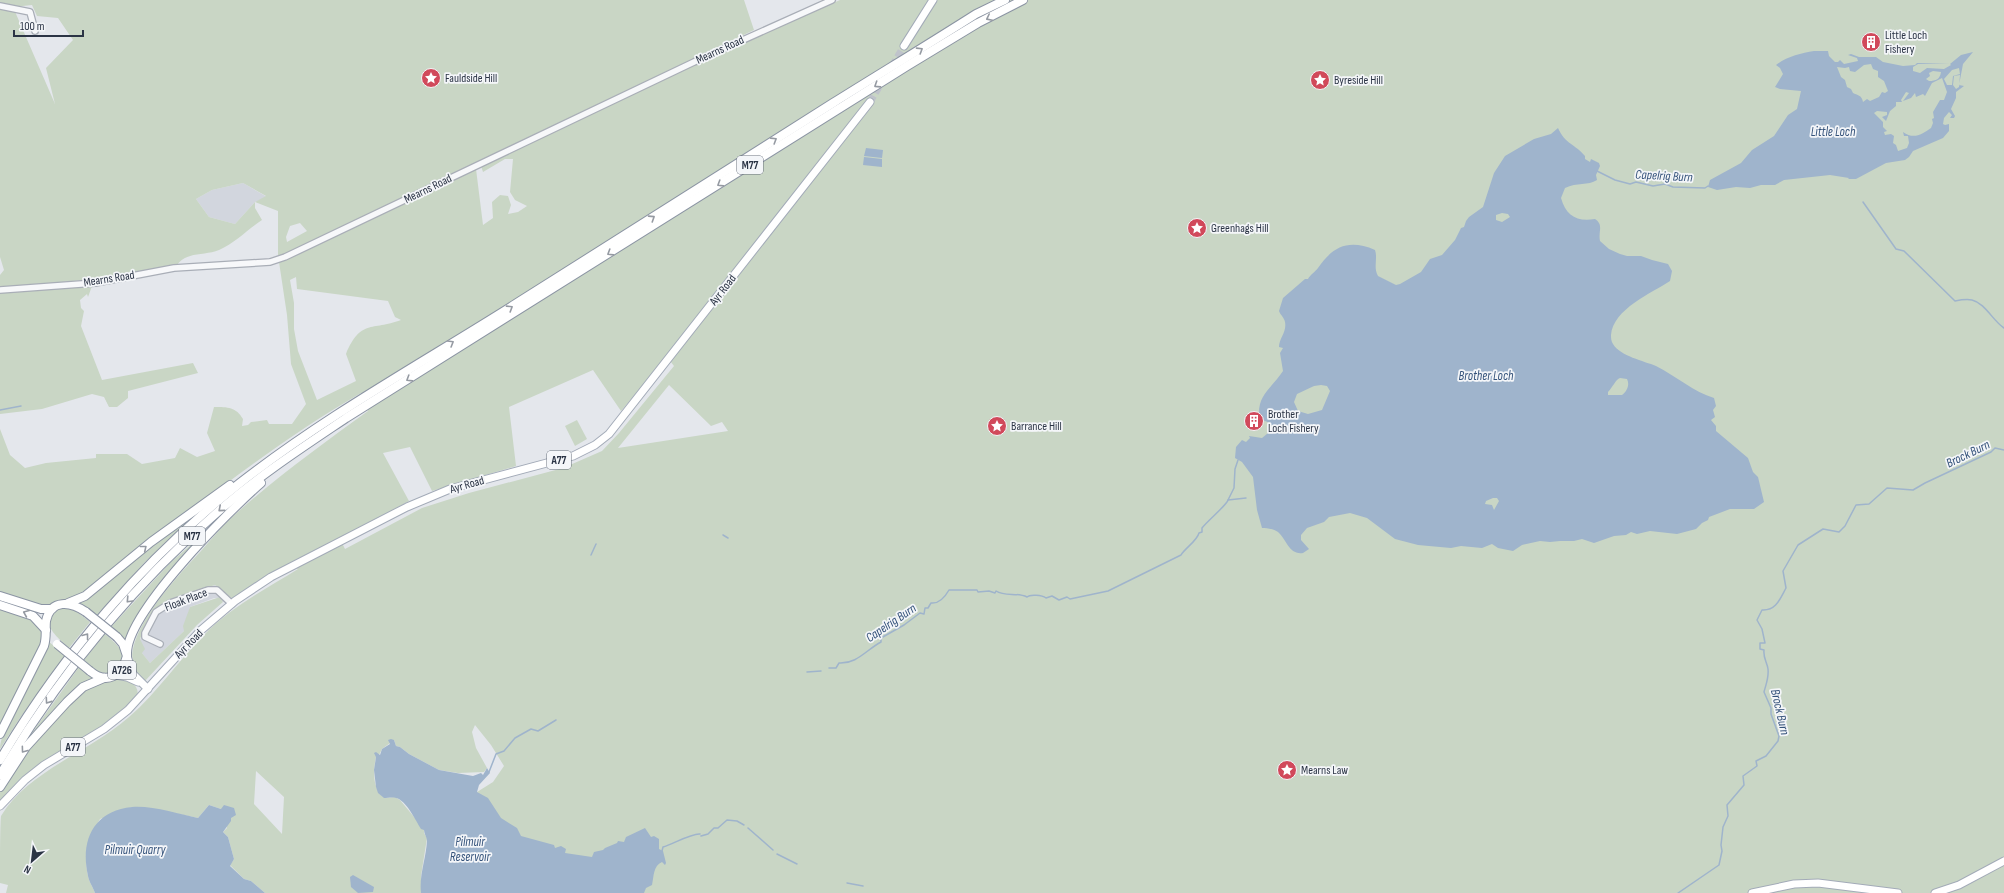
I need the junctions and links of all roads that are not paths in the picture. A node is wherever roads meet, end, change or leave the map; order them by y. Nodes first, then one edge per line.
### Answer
1 (830, 0) edge
2 (932, 0) edge
3 (1005, 0) edge
4 (1023, 0) edge
5 (0, 6) edge
6 (35, 31) dead end
7 (904, 46) tunnel mouth
8 (870, 102) tunnel mouth
9 (0, 290) edge
10 (359, 400) junction
11 (318, 437) junction
12 (0, 596) edge
13 (68, 603) junction
14 (232, 604) junction
15 (0, 605) edge
16 (52, 609) junction
17 (46, 631) junction
18 (160, 644) dead end
19 (127, 655) junction
20 (116, 675) junction
21 (104, 678) junction
22 (140, 682) junction
23 (148, 689) junction
24 (0, 734) edge
25 (0, 760) edge
26 (0, 775) edge
27 (0, 787) edge
28 (0, 806) edge
29 (2004, 861) edge
30 (1752, 893) edge
31 (1898, 893) edge
32 (1935, 893) edge

1 - 9 street, Mearns Road
2 - 7 main road
10 -> 3 highway, M77
4 -> 11 highway, M77
5 - 6 street
8 - 14 main road, Ayr Road / A77
13 -> 10 highway
25 -> 10 highway, M77
11 - 19 highway
11 -> 26 highway, M77
12 - 16 highway
13 - 16 highway
13 - 19 highway, A726, bridge
14 - 18 street, Floak Place
14 - 23 main road, Ayr Road / A77
17 -> 15 highway, A726
16 - 17 highway
17 - 21 highway, A726, bridge
17 - 24 highway
19 - 20 highway, A726
19 - 22 main road, A726
20 - 21 highway, A726
20 - 22 main road, A726
21 -> 27 highway
22 - 23 main road, A726
23 - 28 main road, Ayr Road / A77
29 - 32 main road
30 - 31 main road

